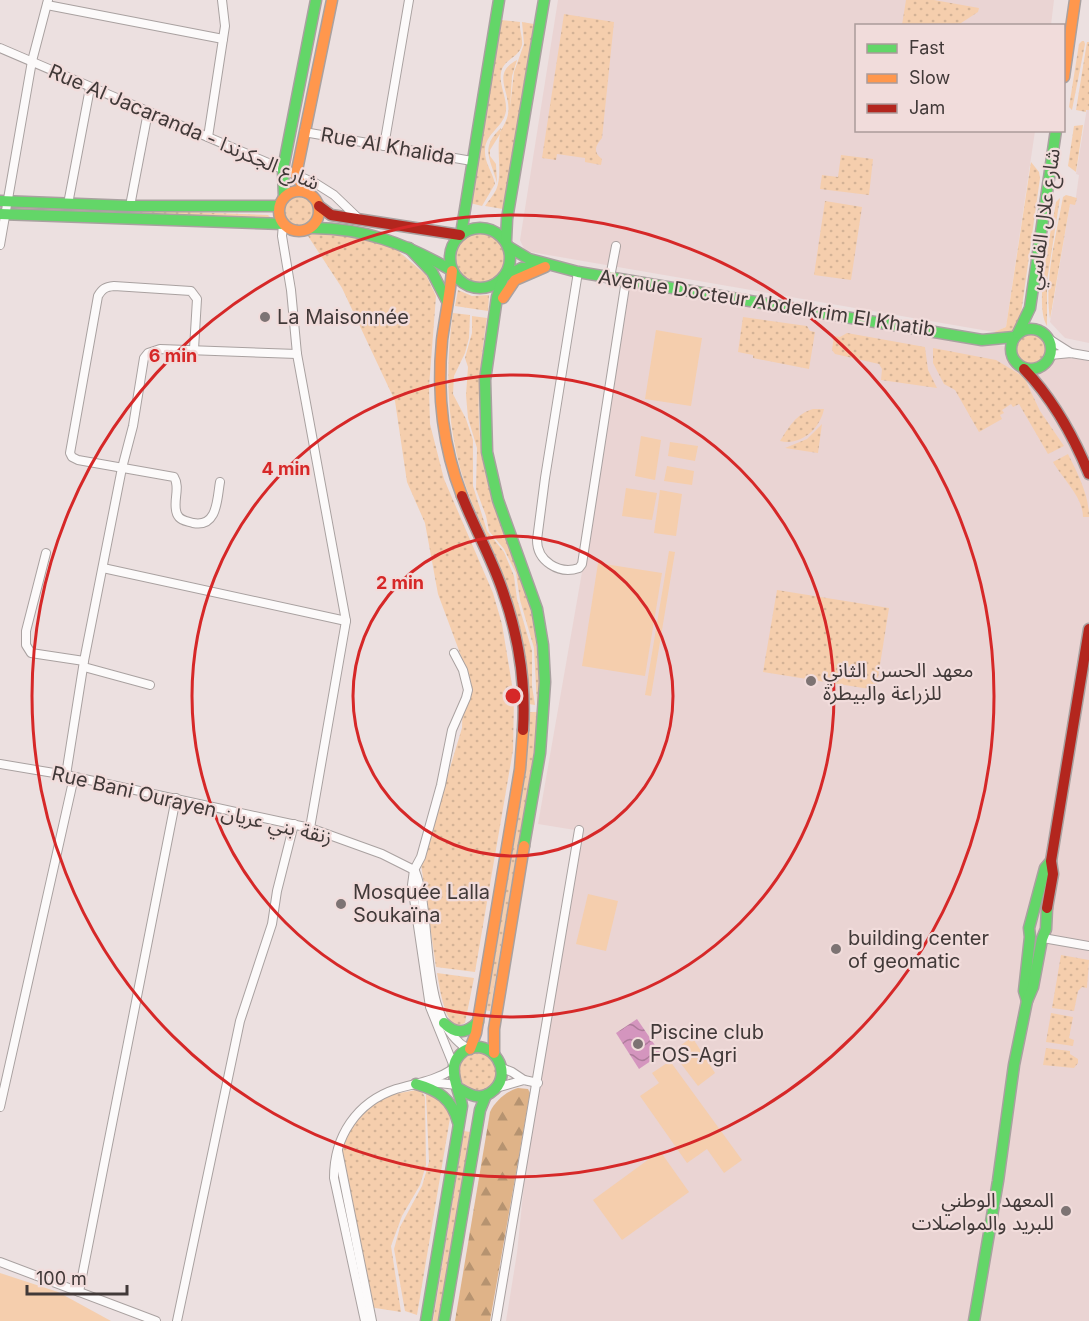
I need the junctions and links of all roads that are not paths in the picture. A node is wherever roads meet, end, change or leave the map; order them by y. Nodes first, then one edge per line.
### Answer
1 (222, 0) edge
2 (316, 0) edge
3 (332, 0) edge
4 (410, 0) edge
5 (498, 0) edge
6 (544, 0) edge
7 (1076, 0) edge
8 (47, 3) edge
9 (1067, 32) edge
10 (223, 39) junction
11 (0, 48) edge
12 (32, 61) junction
13 (1065, 62) edge
14 (90, 88) junction
15 (148, 112) junction
16 (304, 132) junction
17 (1056, 132) edge
18 (208, 137) junction
19 (384, 146) junction
20 (472, 161) junction
21 (283, 169) junction
22 (296, 175) junction
23 (306, 192) junction
24 (4, 202) edge
25 (281, 202) junction
26 (68, 204) junction
27 (130, 206) junction
28 (319, 206) junction
29 (2, 214) edge
30 (359, 219) junction
31 (284, 224) junction
32 (310, 228) junction
33 (460, 234) junction
34 (507, 243) junction
35 (0, 245) edge
36 (616, 246) dead end
37 (409, 248) junction
38 (549, 267) junction
39 (452, 270) junction
40 (578, 272) junction
41 (504, 277) junction
42 (610, 277) junction
43 (626, 280) junction
44 (448, 302) junction
45 (1030, 308) junction
46 (494, 315) junction
47 (1041, 330) junction
48 (1016, 335) junction
49 (1049, 339) junction
50 (982, 340) junction
51 (194, 349) junction
52 (1071, 353) junction
53 (297, 354) junction
54 (1011, 356) junction
55 (1089, 356) edge
56 (1049, 358) junction
57 (1024, 369) junction
58 (1047, 397) junction
59 (122, 468) junction
60 (1089, 474) edge
61 (220, 482) dead end
62 (46, 553) dead end
63 (103, 568) junction
64 (346, 621) junction
65 (1089, 633) edge
66 (454, 653) dead end
67 (84, 664) junction
68 (150, 685) dead end
69 (0, 764) edge
70 (70, 776) junction
71 (176, 798) junction
72 (294, 824) junction
73 (310, 828) junction
74 (579, 830) dead end
75 (414, 870) junction
76 (1040, 915) junction
77 (1030, 937) junction
78 (1042, 938) junction
79 (1089, 946) edge
80 (1027, 1001) junction
81 (477, 1022) junction
82 (444, 1023) junction
83 (469, 1049) junction
84 (494, 1053) junction
85 (453, 1067) junction
86 (502, 1068) junction
87 (524, 1080) junction
88 (429, 1081) junction
89 (538, 1083) junction
90 (416, 1084) junction
91 (458, 1087) junction
92 (496, 1088) junction
93 (486, 1095) junction
94 (0, 1107) edge
95 (459, 1127) junction
96 (338, 1150) junction
97 (0, 1262) edge
98 (79, 1292) junction
99 (156, 1321) edge
100 (177, 1321) edge
101 (365, 1321) edge
102 (372, 1321) edge
103 (426, 1321) edge
104 (444, 1321) edge
105 (496, 1321) edge
106 (974, 1321) edge

1 - 10 street
2 - 21 main road
3 - 16 main road
4 - 19 street
5 - 20 main road
6 - 34 main road
7 - 9 main road
8 - 10 street
8 - 12 street
9 - 13 main road
10 - 18 street
11 - 12 street, Rue Al Jacaranda - شارع الجكرندا
12 - 14 street, Rue Al Jacaranda - شارع الجكرندا
12 - 24 street
14 - 15 street, Rue Al Jacaranda - شارع الجكرندا
14 - 26 street
15 - 18 street, Rue Al Jacaranda - شارع الجكرندا
15 - 27 street
16 - 19 street, Rue Al Khalida
16 - 22 main road
17 - 45 main road, شارع علال الفاسي
18 - 21 street, Rue Al Jacaranda - شارع الجكرندا
19 - 20 street, Rue Al Khalida
20 - 33 main road
21 - 22 street, Rue Al Jacaranda - شارع الجكرندا
21 - 25 main road
22 - 23 main road
22 - 30 street, Rue Al Jacaranda - شارع الجكرندا
23 - 25 main road
23 - 28 main road
24 - 26 main road
24 - 29 street
25 - 27 main road
25 - 31 main road
26 - 27 main road
28 - 30 main road
28 - 32 main road
29 - 31 main road
29 - 35 street
30 - 33 main road
31 - 32 main road
31 - 53 street
32 - 37 main road
33 - 34 main road
33 - 39 main road
34 - 38 main road, Avenue Docteur Abdelkrim El Khatib
34 - 41 main road
36 - 42 street
37 - 39 main road
37 - 44 main road
38 - 40 main road, Avenue Docteur Abdelkrim El Khatib
38 - 41 main road
38 - 46 main road
39 - 41 main road
39 - 44 main road
40 - 42 main road, Avenue Docteur Abdelkrim El Khatib
40 - 43 street
41 - 46 main road
42 - 43 main road, Avenue Docteur Abdelkrim El Khatib
43 - 50 main road, Avenue Docteur Abdelkrim El Khatib
44 - 81 main road
45 - 47 main road, شارع علال الفاسي
45 - 48 main road, شارع علال الفاسي
46 - 84 main road
47 - 48 main road
47 - 49 main road
48 - 50 main road
48 - 54 main road
49 - 52 street
49 - 56 main road
50 - 54 main road
51 - 53 street
51 - 59 street
51 - 59 street
52 - 55 street
52 - 56 street
53 - 64 street
54 - 57 main road
56 - 57 main road
56 - 58 main road
57 - 58 main road
58 - 60 main road
59 - 61 street
59 - 63 street
62 - 67 street
63 - 64 street
63 - 67 street
64 - 73 street
65 - 76 main road
66 - 75 street
67 - 68 street
67 - 70 street
69 - 70 street, Rue Bani Ourayen زنقة بني عريان
70 - 71 street, Rue Bani Ourayen زنقة بني عريان
70 - 94 street
71 - 72 street, Rue Bani Ourayen زنقة بني عريان
71 - 98 street
72 - 73 street, Rue Bani Ourayen زنقة بني عريان
72 - 100 street
73 - 75 street, Rue Bani Ourayen زنقة بني عريان
74 - 89 street
75 - 82 street
75 - 85 street
76 - 77 main road
76 - 78 main road
77 - 78 main road
77 - 80 main road
78 - 79 street
78 - 80 main road
80 - 106 main road
81 - 82 main road
81 - 83 main road
82 - 83 street
83 - 84 main road
83 - 85 main road
84 - 86 main road
85 - 88 street
85 - 91 main road
86 - 87 street
86 - 92 main road
87 - 89 street
87 - 92 street
88 - 90 street
88 - 91 street
89 - 105 street
90 - 95 main road
90 - 96 street
91 - 93 main road
91 - 95 main road
92 - 93 main road
93 - 104 main road
95 - 103 main road
96 - 101 street
96 - 102 street
97 - 98 street
98 - 99 street

